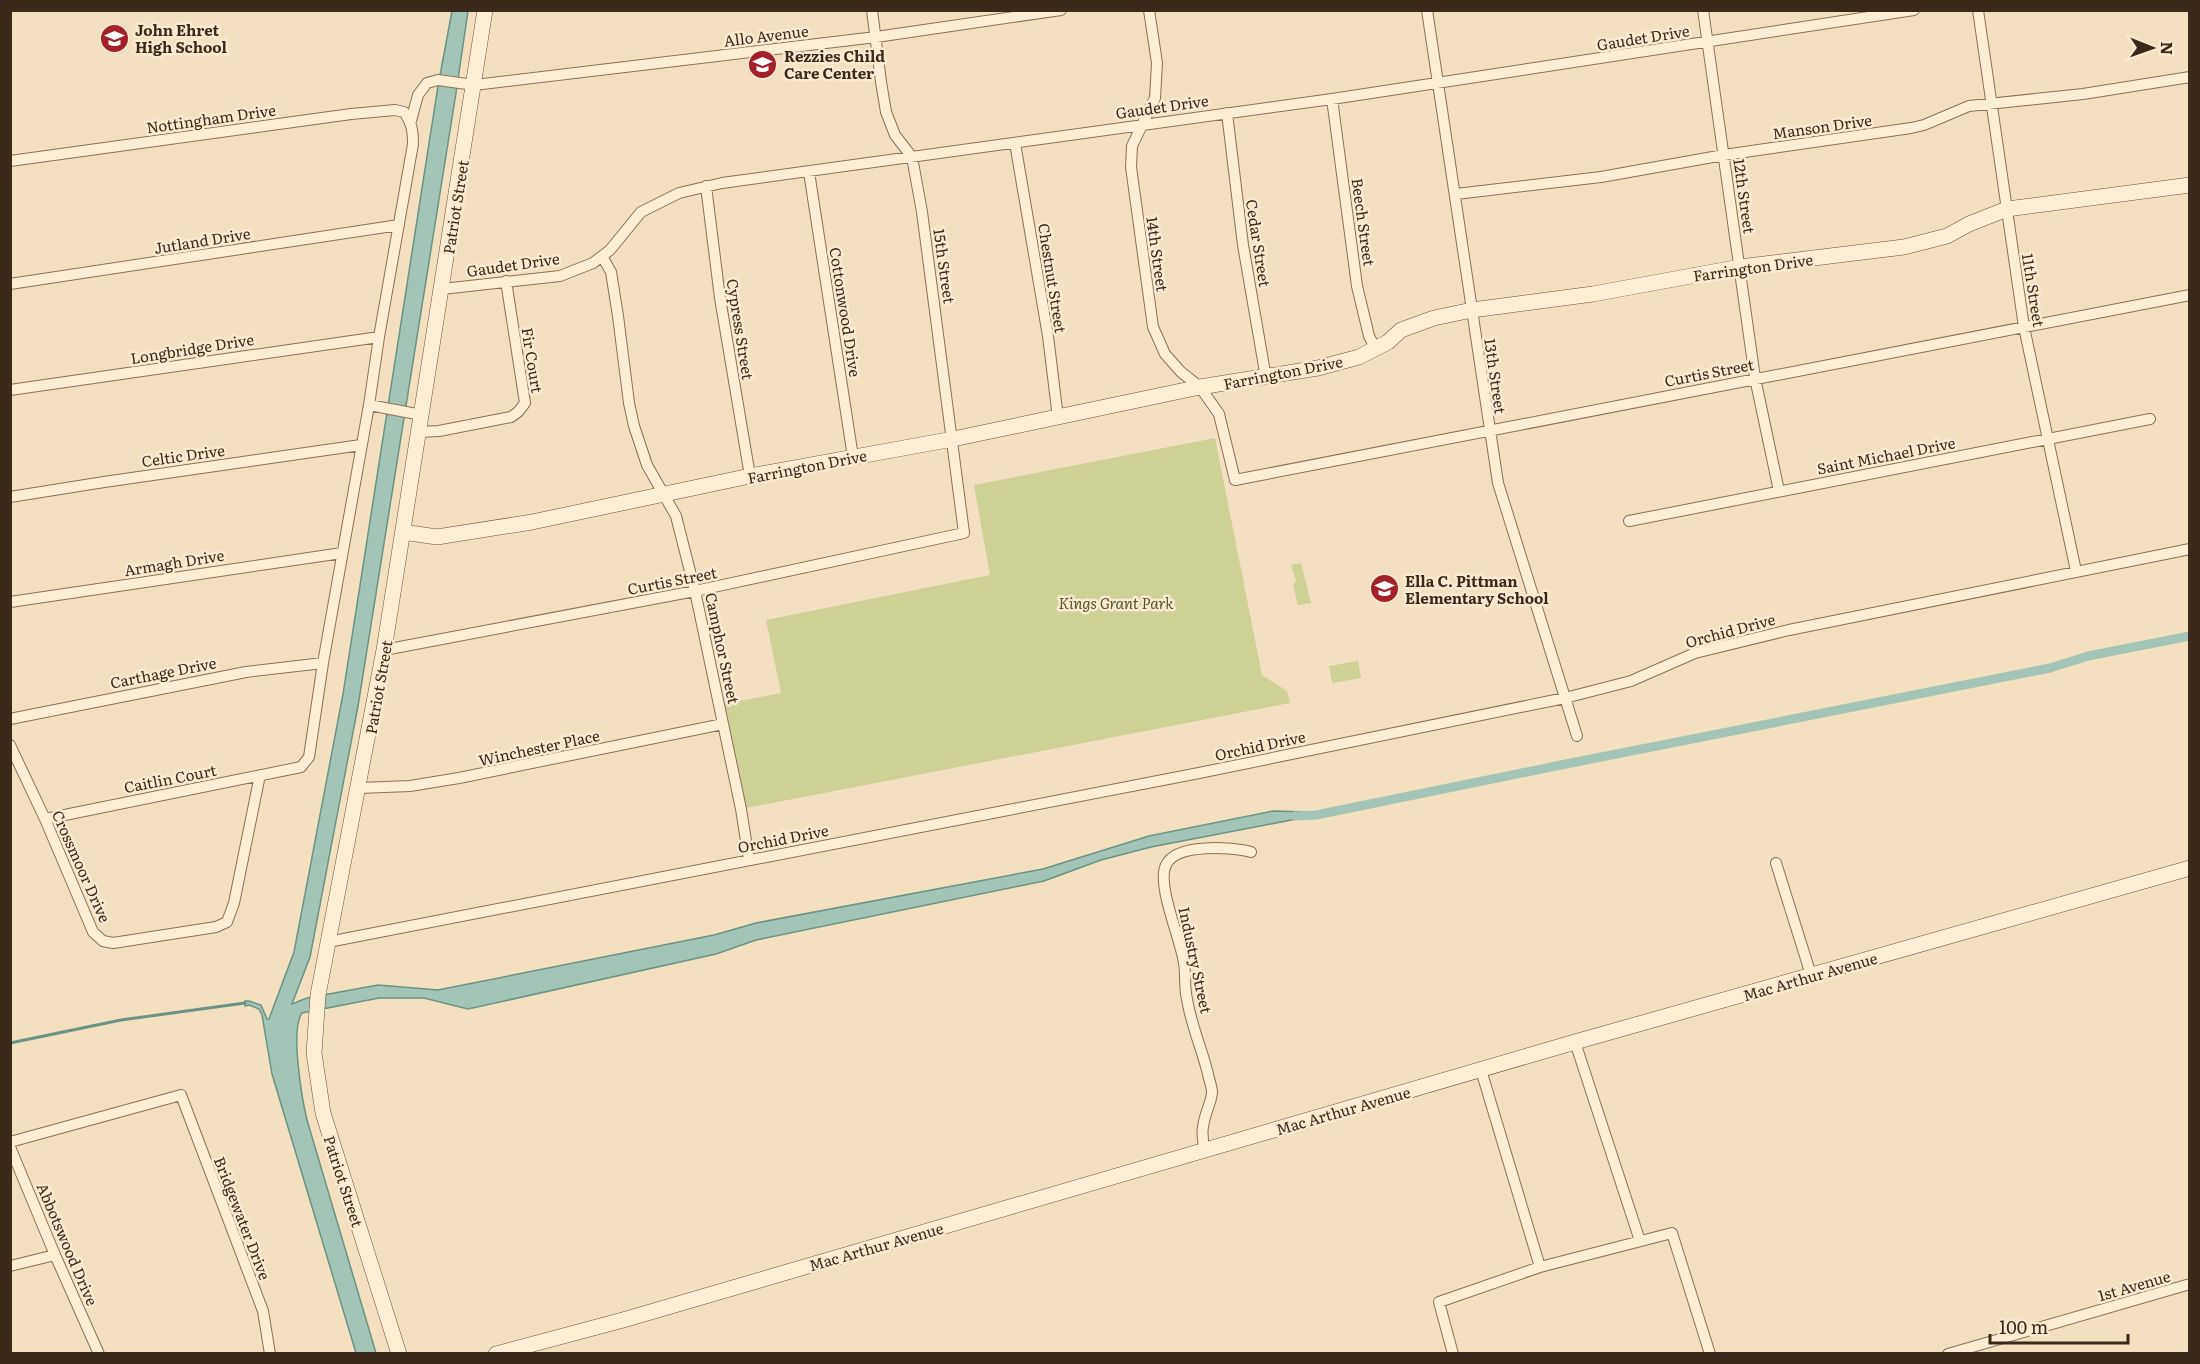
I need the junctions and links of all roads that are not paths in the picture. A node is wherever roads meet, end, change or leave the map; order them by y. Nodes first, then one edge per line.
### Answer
1 (485, 10) edge
2 (872, 10) edge
3 (1061, 10) edge
4 (1149, 10) edge
5 (1428, 10) edge
6 (1703, 10) edge
7 (1914, 10) edge
8 (1978, 10) edge
9 (876, 37) junction
10 (1708, 43) junction
11 (2190, 77) edge
12 (1440, 83) junction
13 (468, 84) junction
14 (1332, 99) junction
15 (1992, 103) junction
16 (1227, 113) junction
17 (411, 121) junction
18 (1145, 123) junction
19 (1015, 143) junction
20 (1724, 155) junction
21 (912, 158) junction
22 (10, 160) edge
23 (809, 172) junction
24 (2190, 185) edge
25 (706, 186) junction
26 (1456, 194) junction
27 (2007, 209) junction
28 (399, 225) junction
29 (602, 256) junction
30 (1740, 267) junction
31 (506, 281) junction
32 (10, 284) edge
33 (442, 289) junction
34 (2190, 295) edge
35 (1472, 310) junction
36 (2024, 327) junction
37 (379, 337) junction
38 (1375, 348) junction
39 (1266, 378) junction
40 (1755, 378) junction
41 (1200, 387) junction
42 (10, 390) edge
43 (369, 405) junction
44 (419, 414) junction
45 (1058, 418) junction
46 (2150, 419) dead end
47 (1489, 431) junction
48 (420, 432) junction
49 (2047, 438) junction
50 (953, 439) junction
51 (361, 445) junction
52 (852, 457) junction
53 (750, 476) junction
54 (1235, 480) joint
55 (1779, 491) junction
56 (665, 494) junction
57 (10, 498) edge
58 (1629, 521) dead end
59 (403, 532) junction
60 (964, 533) joint
61 (2190, 549) edge
62 (342, 553) junction
63 (2076, 571) junction
64 (695, 591) junction
65 (10, 602) edge
66 (384, 651) junction
67 (323, 663) junction
68 (1565, 699) junction
69 (10, 719) edge
70 (723, 724) junction
71 (1577, 736) dead end
72 (10, 745) edge
73 (260, 776) junction
74 (359, 788) junction
75 (45, 819) junction
76 (1251, 852) dead end
77 (749, 860) junction
78 (1776, 863) dead end
79 (2190, 868) edge
80 (328, 942) junction
81 (1811, 975) junction
82 (1575, 1042) junction
83 (1481, 1070) junction
84 (10, 1142) edge
85 (10, 1147) edge
86 (1205, 1150) junction
87 (1640, 1241) junction
88 (55, 1255) junction
89 (10, 1266) edge
90 (1540, 1267) junction
91 (2190, 1284) edge
92 (99, 1353) edge
93 (270, 1353) edge
94 (399, 1353) edge
95 (496, 1353) edge
96 (1453, 1353) edge
97 (1710, 1353) edge
98 (1948, 1353) edge

1 - 13 street, Patriot Street
2 - 9 street, 15th Street
3 - 9 street, Allo Avenue
4 - 18 street, 14th Street
5 - 12 street, 13th Street
6 - 10 street, 12th Street
7 - 10 street, Gaudet Drive
8 - 15 street, 11th Street
9 - 13 street, Allo Avenue
9 - 21 street, 15th Street
10 - 12 street, Gaudet Drive
10 - 20 street, 12th Street
11 - 15 street, Manson Drive
12 - 14 street, Gaudet Drive
12 - 26 street, 13th Street
13 - 17 street, Allo Avenue
13 - 33 street, Patriot Street
14 - 16 street, Gaudet Drive
14 - 38 street, Beech Street
15 - 20 street, Manson Drive
15 - 27 street, 11th Street
16 - 18 street, Gaudet Drive
16 - 39 street, Cedar Street
17 - 22 street, Nottingham Drive
17 - 28 street
18 - 19 street, Gaudet Drive
18 - 41 street, 14th Street
19 - 21 street, Gaudet Drive
19 - 45 street, Chestnut Street
20 - 26 street, Manson Drive
20 - 30 street, 12th Street
21 - 23 street, Gaudet Drive
21 - 50 street, 15th Street
23 - 25 street, Gaudet Drive
23 - 52 street, Cottonwood Drive
24 - 27 street, Farrington Drive
25 - 29 street, Gaudet Drive
25 - 53 street, Cypress Street
26 - 35 street, 13th Street
27 - 30 street, Farrington Drive
27 - 36 street, 11th Street
28 - 32 street, Jutland Drive
28 - 37 street
29 - 31 street, Gaudet Drive
29 - 56 street, Camphor Street
30 - 35 street, Farrington Drive
30 - 40 street, 12th Street
31 - 33 street, Gaudet Drive
31 - 48 street, Fir Court
33 - 44 street, Patriot Street
34 - 36 street, Curtis Street
35 - 38 street, Farrington Drive
35 - 47 street, 13th Street
36 - 40 street, Curtis Street
36 - 49 street, 11th Street
37 - 42 street, Longbridge Drive
37 - 43 street
38 - 39 street, Farrington Drive
39 - 41 street, Farrington Drive
40 - 47 street, Curtis Street
40 - 55 street, 12th Street
41 - 45 street, Farrington Drive
41 - 54 street, 14th Street
43 - 44 street
43 - 51 street
44 - 48 street, Patriot Street
45 - 50 street, Farrington Drive
46 - 49 street, Saint Michael Drive
47 - 54 street, Curtis Street
47 - 68 street, 13th Street
48 - 59 street, Patriot Street
49 - 55 street, Saint Michael Drive
49 - 63 street, 11th Street
50 - 52 street, Farrington Drive
50 - 60 street, 15th Street
51 - 57 street, Celtic Drive
51 - 62 street
52 - 53 street, Farrington Drive
53 - 56 street, Farrington Drive
55 - 58 street, Saint Michael Drive
56 - 59 street, Farrington Drive
56 - 64 street, Camphor Street
59 - 66 street, Patriot Street
60 - 64 street, Curtis Street
61 - 63 street, Orchid Drive
62 - 65 street, Armagh Drive
62 - 67 street
63 - 68 street, Orchid Drive
64 - 66 street, Curtis Street
64 - 70 street, Camphor Street
66 - 74 street, Patriot Street
67 - 69 street, Carthage Drive
67 - 73 street, Caitlin Court
68 - 71 street, 13th Street
68 - 77 street, Orchid Drive
70 - 74 street, Winchester Place
70 - 77 street, Camphor Street
72 - 75 street, Crossmoor Drive
73 - 75 street, Caitlin Court
73 - 75 street, Crossmoor Drive
74 - 80 street, Patriot Street
76 - 86 street, Industry Street
77 - 80 street, Orchid Drive
78 - 81 street
79 - 81 street, Mac Arthur Avenue
80 - 94 street, Patriot Street
81 - 82 street, Mac Arthur Avenue
82 - 83 street, Mac Arthur Avenue
82 - 87 street
83 - 86 street, Mac Arthur Avenue
83 - 90 street
84 - 93 street, Bridgewater Drive
85 - 88 street, Abbotswood Drive
86 - 95 street, Mac Arthur Avenue
87 - 90 street
87 - 97 street
88 - 89 street
88 - 92 street, Abbotswood Drive
90 - 96 street
91 - 98 street, 1st Avenue

